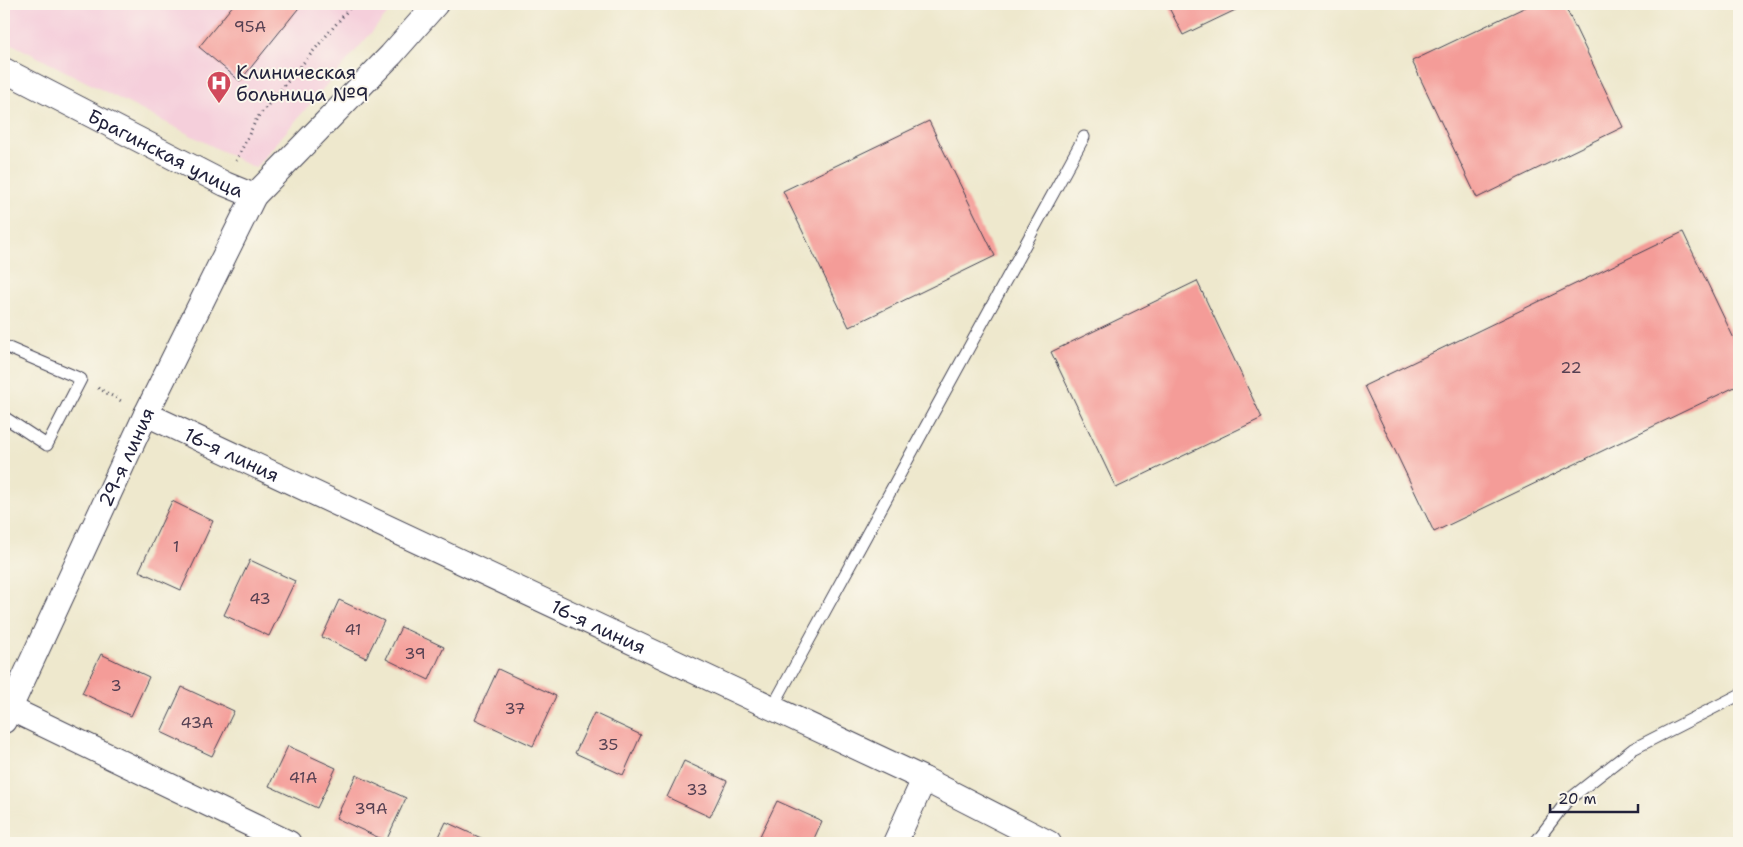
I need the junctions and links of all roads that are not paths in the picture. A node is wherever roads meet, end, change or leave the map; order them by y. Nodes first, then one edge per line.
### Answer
1 (436, 4) edge
2 (4, 70) edge
3 (1084, 137) dead end
4 (254, 196) junction
5 (4, 346) edge
6 (146, 414) junction
7 (4, 417) edge
8 (1739, 695) edge
9 (772, 708) junction
10 (6, 714) edge
11 (924, 779) junction
12 (285, 842) edge
13 (895, 843) edge
14 (1049, 843) edge
15 (1535, 843) edge

1 - 4 street, Брагинская улица
2 - 4 street, Брагинская улица
3 - 9 lane
4 - 6 street, 29-я линия
5 - 7 lane
6 - 9 street, 16-я линия
6 - 10 street, 29-я линия
8 - 15 lane
9 - 11 street, 16-я линия
10 - 12 street
11 - 13 street
11 - 14 street, 16-я линия

